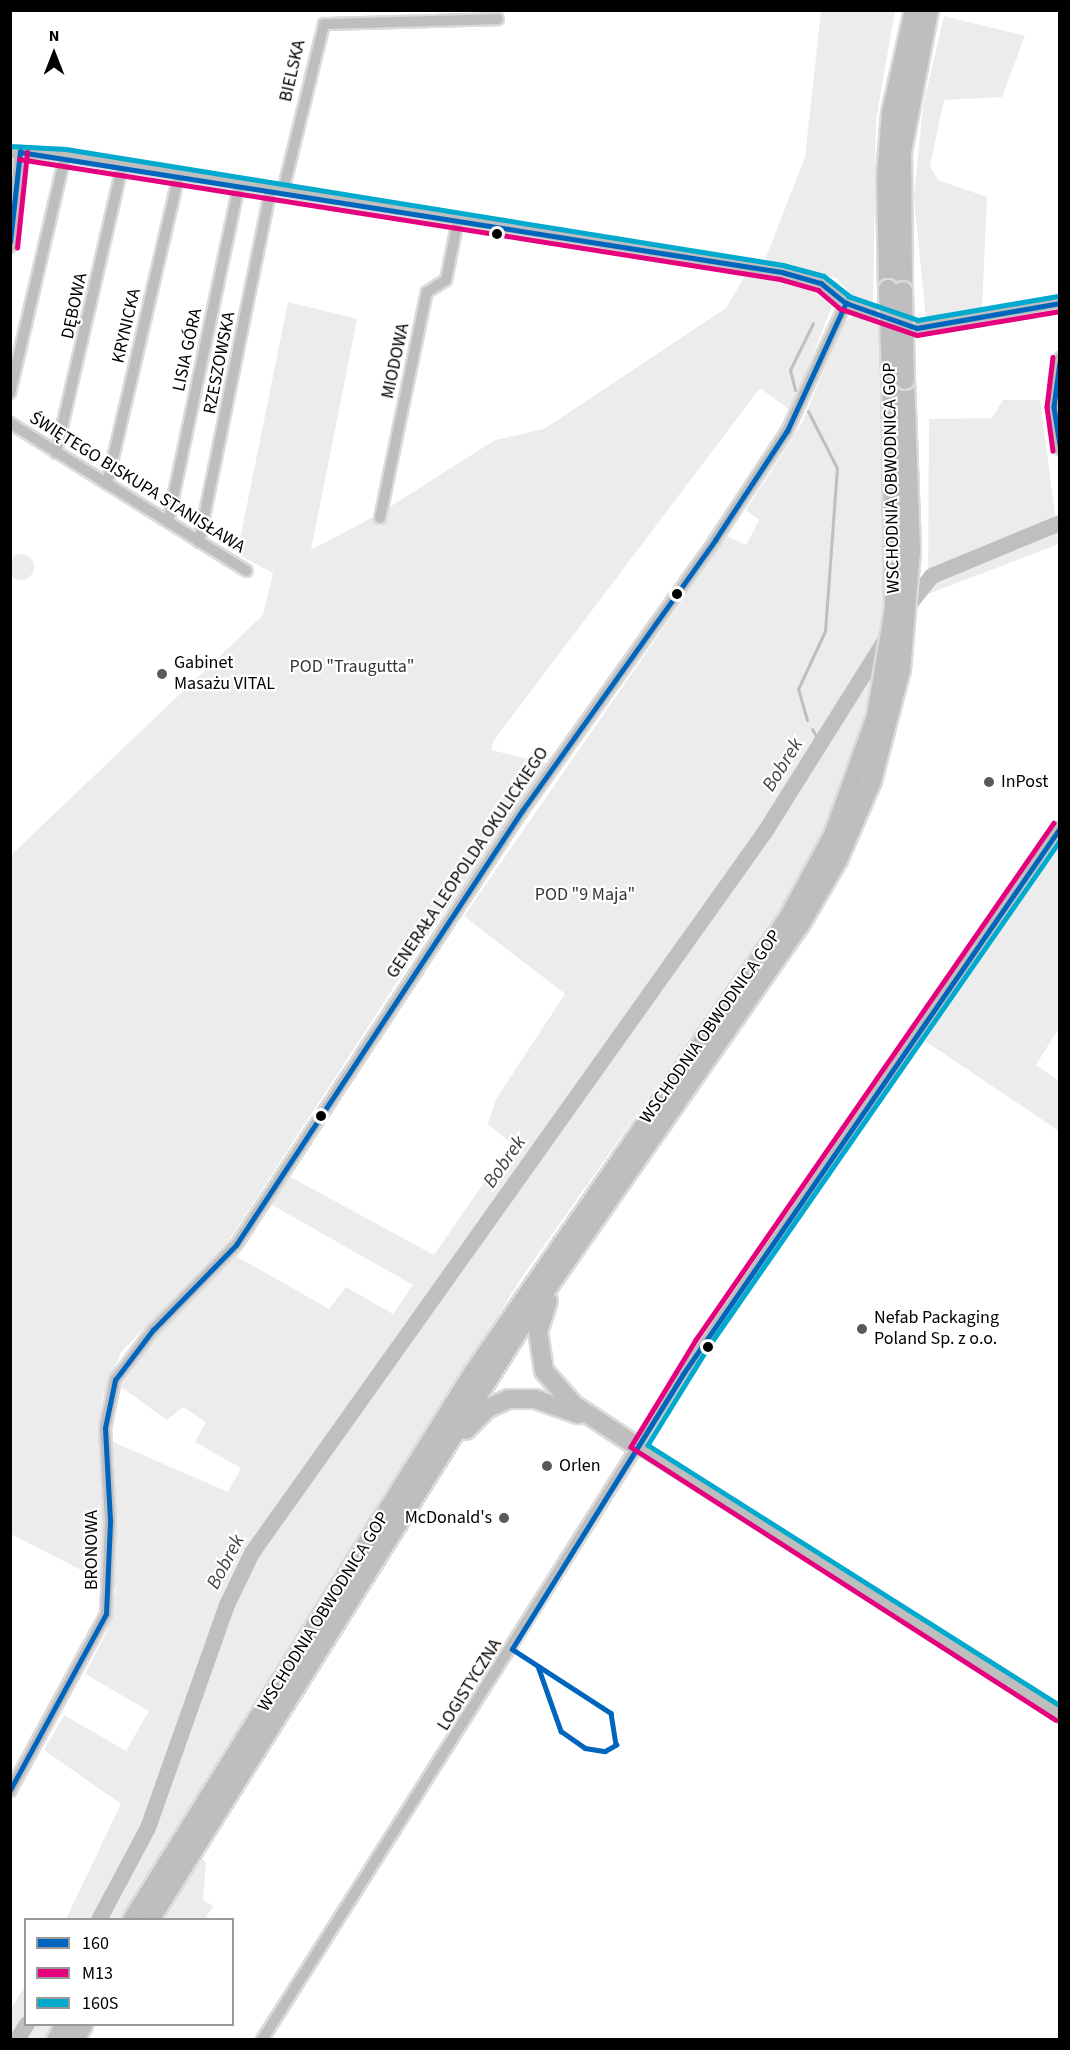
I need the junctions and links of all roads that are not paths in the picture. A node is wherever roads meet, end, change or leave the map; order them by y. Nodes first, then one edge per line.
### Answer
1 (924, 11) edge
2 (498, 19) dead end
3 (15, 152) edge
4 (65, 156) junction
5 (122, 166) junction
6 (179, 174) junction
7 (239, 184) junction
8 (271, 189) junction
9 (283, 191) junction
10 (458, 220) junction
11 (10, 247) edge
12 (846, 303) junction
13 (1059, 303) edge
14 (1059, 358) edge
15 (898, 379) junction
16 (10, 393) edge
17 (10, 423) edge
18 (1059, 450) edge
19 (56, 453) junction
20 (107, 484) junction
21 (380, 518) dead end
22 (168, 522) junction
23 (199, 542) junction
24 (247, 571) dead end
25 (1059, 827) edge
26 (580, 1240) junction
27 (596, 1422) junction
28 (105, 1428) joint
29 (638, 1447) junction
30 (429, 1472) junction
31 (1059, 1714) edge
32 (10, 1791) edge
33 (133, 1918) edge
34 (151, 1918) edge
35 (64, 2026) edge
36 (83, 2026) edge
37 (56, 2040) edge
38 (75, 2040) edge
39 (262, 2040) edge

1 - 15 highway, WSCHODNIA OBWODNICA GOP, bridge
2 - 9 street, BIELSKA
3 - 4 street
3 - 11 street
4 - 5 street
4 - 16 street
5 - 6 street
5 - 19 street, DĘBOWA
6 - 7 street
6 - 20 street, KRYNICKA
7 - 8 street
7 - 22 street, LISIA GÓRA
8 - 9 street
8 - 23 street, RZESZOWSKA
9 - 10 street
10 - 12 street
10 - 21 street, MIODOWA
12 - 13 street
12 - 28 street, GENERAŁA LEOPOLDA OKULICKIEGO
14 - 18 street
15 - 26 highway, WSCHODNIA OBWODNICA GOP
15 - 33 highway, WSCHODNIA OBWODNICA GOP
17 - 19 street, ŚWIĘTEGO BISKUPA STANISŁAWA
19 - 20 street, ŚWIĘTEGO BISKUPA STANISŁAWA
20 - 22 street, ŚWIĘTEGO BISKUPA STANISŁAWA
22 - 23 street, ŚWIĘTEGO BISKUPA STANISŁAWA
23 - 24 street, ŚWIĘTEGO BISKUPA STANISŁAWA
25 - 29 street, LOGISTYCZNA
26 - 27 highway
26 - 30 highway, WSCHODNIA OBWODNICA GOP
27 - 29 highway
27 - 30 highway
28 - 32 street, BRONOWA
29 - 31 street
29 - 39 street, LOGISTYCZNA
30 - 34 highway, WSCHODNIA OBWODNICA GOP
35 - 37 highway
36 - 38 highway

